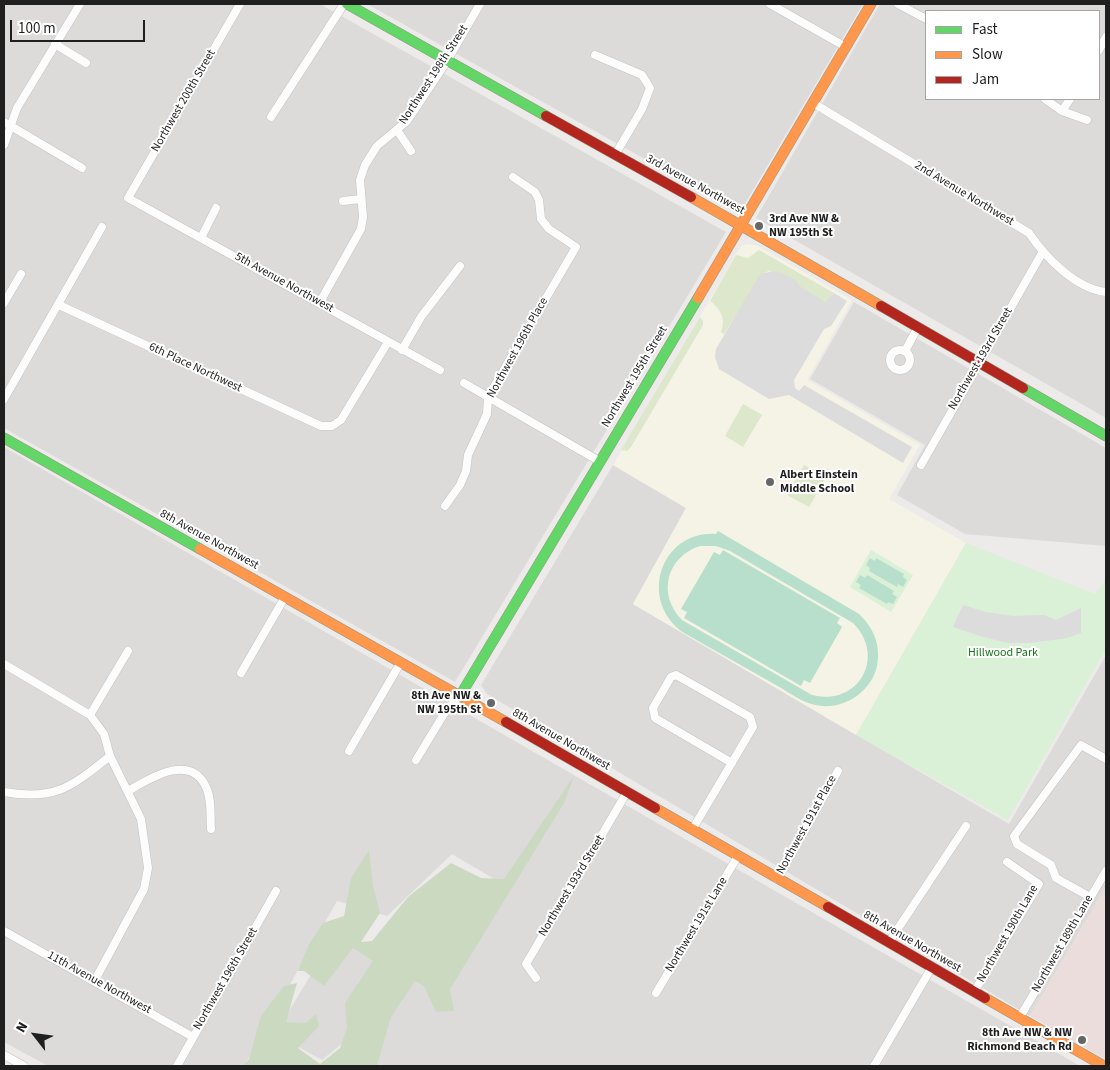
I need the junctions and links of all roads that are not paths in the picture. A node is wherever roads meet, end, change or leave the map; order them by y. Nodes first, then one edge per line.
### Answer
1 (80, 4) edge
2 (240, 4) edge
3 (345, 4) edge
4 (480, 4) edge
5 (770, 4) edge
6 (871, 4) edge
7 (898, 4) edge
8 (925, 18) edge
9 (1106, 37) edge
10 (55, 44) junction
11 (846, 46) junction
12 (1100, 48) edge
13 (595, 54) dead end
14 (447, 61) junction
15 (86, 63) dead end
16 (1046, 100) edge
17 (1069, 100) edge
18 (813, 103) junction
19 (1062, 111) junction
20 (271, 117) dead end
21 (1087, 120) dead end
22 (7, 124) edge
23 (398, 130) junction
24 (4, 145) edge
25 (411, 151) dead end
26 (615, 155) junction
27 (82, 168) dead end
28 (513, 177) dead end
29 (128, 198) joint
30 (362, 199) junction
31 (343, 201) dead end
32 (216, 208) dead end
33 (742, 226) junction
34 (102, 228) dead end
35 (201, 238) junction
36 (1042, 253) junction
37 (460, 266) dead end
38 (21, 274) dead end
39 (1106, 292) edge
40 (320, 302) junction
41 (4, 304) edge
42 (59, 305) junction
43 (918, 328) junction
44 (388, 342) junction
45 (402, 350) junction
46 (905, 351) dead end
47 (979, 361) junction
48 (440, 370) dead end
49 (464, 383) dead end
50 (488, 396) junction
51 (4, 399) edge
52 (1106, 436) edge
53 (4, 438) edge
54 (599, 461) junction
55 (922, 465) dead end
56 (445, 506) dead end
57 (285, 597) junction
58 (128, 651) dead end
59 (401, 662) junction
60 (4, 664) edge
61 (241, 673) dead end
62 (460, 696) junction
63 (90, 715) junction
64 (349, 751) dead end
65 (110, 756) junction
66 (1106, 759) edge
67 (416, 760) dead end
68 (732, 763) junction
69 (838, 771) dead end
70 (4, 792) edge
71 (128, 792) junction
72 (627, 792) junction
73 (966, 826) dead end
74 (211, 829) dead end
75 (692, 830) junction
76 (738, 856) junction
77 (1007, 862) dead end
78 (1106, 871) edge
79 (777, 879) junction
80 (276, 891) dead end
81 (1090, 897) junction
82 (4, 931) edge
83 (888, 942) junction
84 (932, 967) junction
85 (536, 978) dead end
86 (95, 980) junction
87 (974, 992) junction
88 (656, 993) dead end
89 (1020, 1017) junction
90 (193, 1037) junction
91 (4, 1055) edge
92 (24, 1066) edge
93 (177, 1066) edge
94 (874, 1066) edge
95 (1104, 1066) edge

1 - 10 street
2 - 29 street, Northwest 200th Street
3 - 14 street, 3rd Avenue Northwest
3 - 20 street
4 - 14 street, Northwest 198th Street
5 - 11 street
6 - 11 street, Northwest 195th Street
7 - 8 street
9 - 12 street
10 - 15 street
10 - 22 street
11 - 18 street, Northwest 195th Street
13 - 26 street
14 - 23 street, Northwest 198th Street
14 - 26 street, 3rd Avenue Northwest
16 - 19 street
17 - 19 street
18 - 33 street, Northwest 195th Street
18 - 36 street, 2nd Avenue Northwest
19 - 21 street
22 - 24 street
22 - 27 street
23 - 25 street
23 - 30 street, Northwest 198th Street
26 - 33 street, 3rd Avenue Northwest
28 - 50 street, Northwest 196th Place
29 - 35 street, 5th Avenue Northwest
30 - 31 street
30 - 40 street, Northwest 198th Street
32 - 35 street
33 - 43 street, 3rd Avenue Northwest
33 - 54 street, Northwest 195th Street
34 - 42 street
35 - 40 street, 5th Avenue Northwest
36 - 39 street, 2nd Avenue Northwest
36 - 47 street, Northwest 193rd Street
37 - 45 street
38 - 41 street
40 - 44 street, 5th Avenue Northwest
42 - 44 street, 6th Place Northwest
42 - 51 street
43 - 46 street
43 - 47 street, 3rd Avenue Northwest
44 - 45 street, 5th Avenue Northwest
45 - 48 street, 5th Avenue Northwest
47 - 52 street, 3rd Avenue Northwest
47 - 55 street, Northwest 193rd Street
49 - 50 street
50 - 54 street
50 - 56 street, Northwest 196th Place
53 - 57 street, 8th Avenue Northwest
54 - 62 street, Northwest 195th Street
57 - 59 street, 8th Avenue Northwest
57 - 61 street
58 - 63 street
59 - 62 street, 8th Avenue Northwest
59 - 64 street
60 - 63 street
62 - 67 street, Northwest 195th Street
62 - 72 street, 8th Avenue Northwest
63 - 65 street
65 - 70 street
65 - 71 street
66 - 81 street
68 - 68 street
68 - 75 street
69 - 79 street, Northwest 191st Place
71 - 74 street
71 - 86 street
72 - 75 street, 8th Avenue Northwest
72 - 85 street, Northwest 193rd Street
73 - 83 street
75 - 76 street, 8th Avenue Northwest
76 - 79 street, 8th Avenue Northwest
76 - 88 street, Northwest 191st Lane
77 - 87 street, Northwest 190th Lane
78 - 81 street, Northwest 189th Lane
79 - 83 street, 8th Avenue Northwest
80 - 90 street, Northwest 196th Street
81 - 89 street, Northwest 189th Lane
82 - 86 street, 11th Avenue Northwest
83 - 84 street, 8th Avenue Northwest
84 - 87 street, 8th Avenue Northwest
84 - 94 street
86 - 90 street, 11th Avenue Northwest
87 - 89 street, 8th Avenue Northwest
89 - 95 street, 8th Avenue Northwest
90 - 93 street, Northwest 196th Street
91 - 92 street

